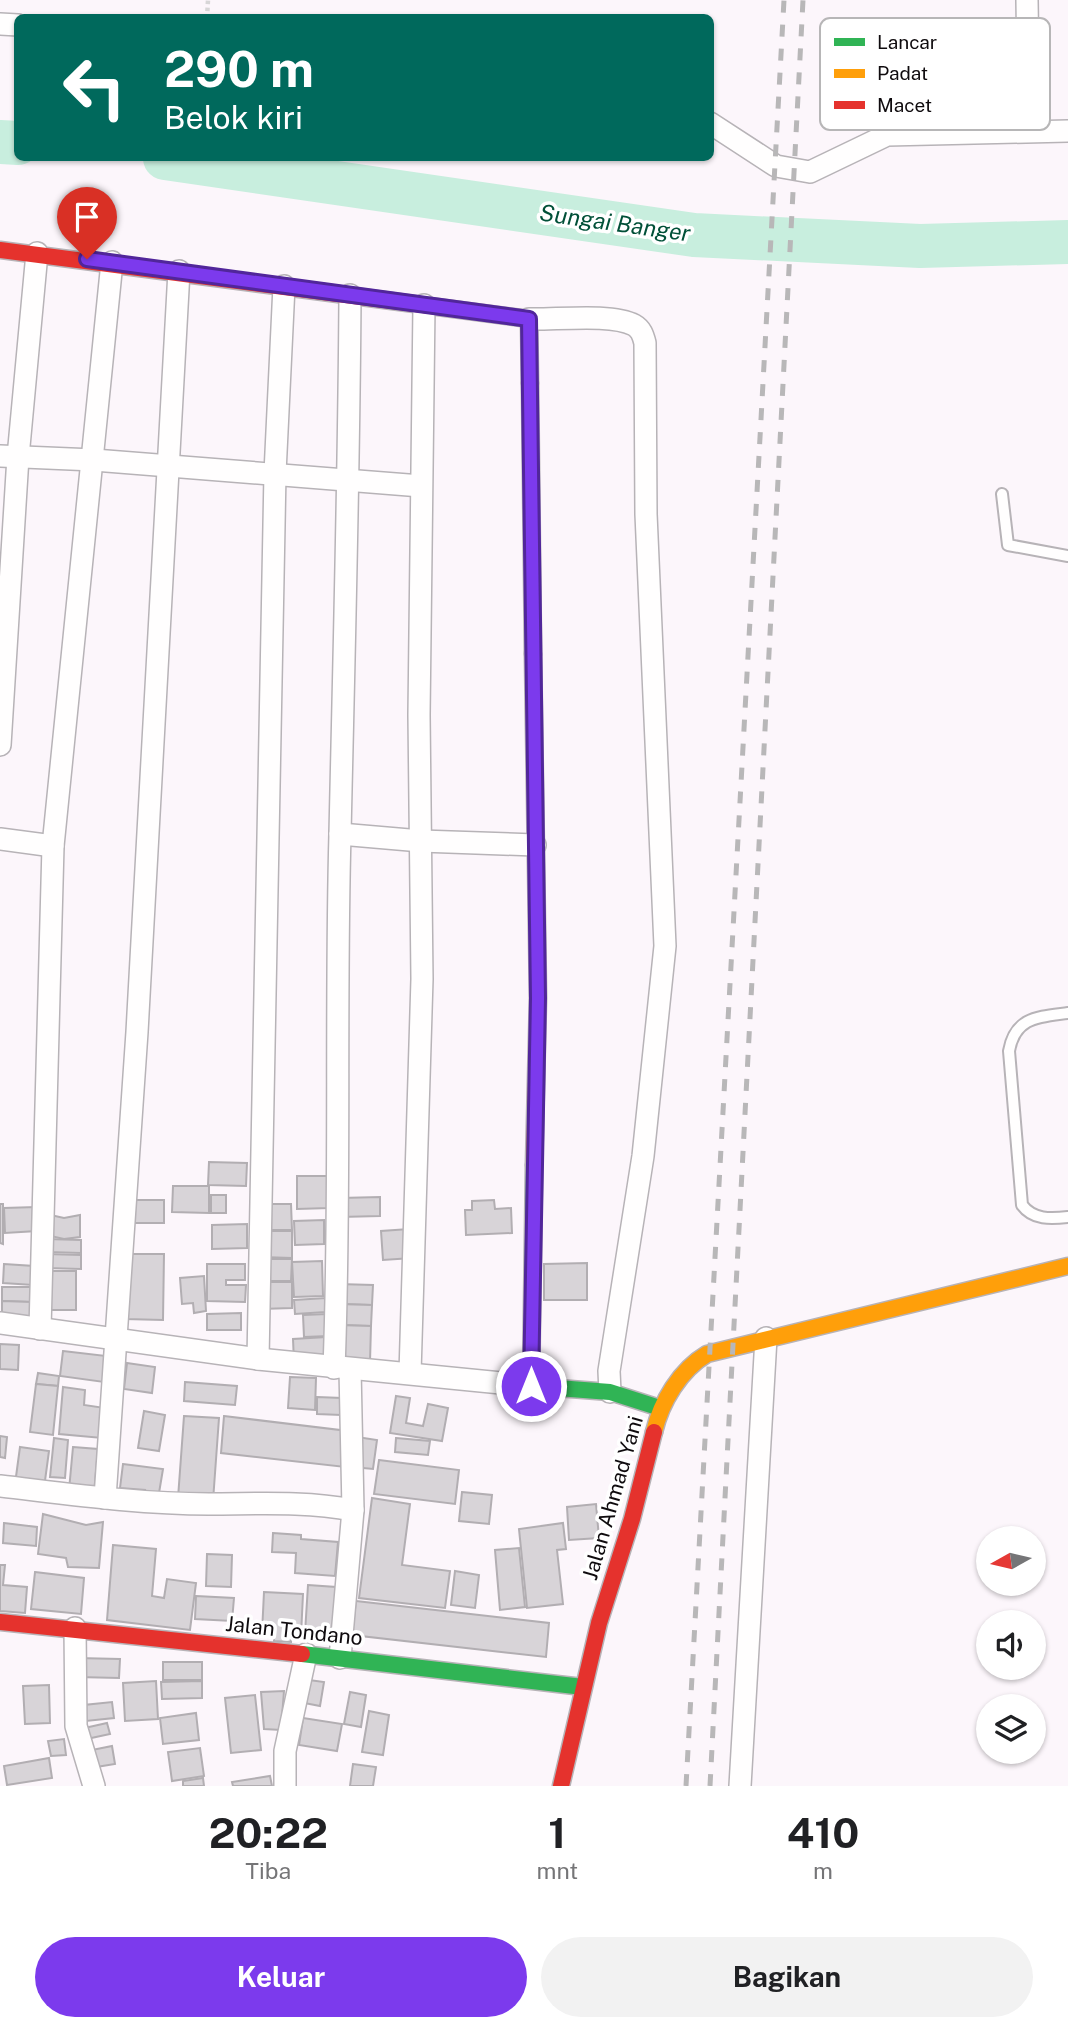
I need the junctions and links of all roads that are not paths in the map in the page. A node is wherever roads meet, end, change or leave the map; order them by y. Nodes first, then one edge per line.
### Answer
1 (1027, 0) edge
2 (1027, 18) edge
3 (714, 126) edge
4 (1029, 130) joint
5 (1068, 131) edge
6 (0, 250) edge
7 (37, 253) junction
8 (112, 262) junction
9 (179, 271) junction
10 (284, 286) junction
11 (350, 295) junction
12 (424, 305) junction
13 (529, 319) junction
14 (9, 457) edge
15 (94, 460) junction
16 (166, 467) junction
17 (275, 473) junction
18 (349, 480) junction
19 (421, 486) junction
20 (1002, 495) dead end
21 (1068, 556) edge
22 (0, 745) edge
23 (340, 834) junction
24 (0, 839) edge
25 (421, 841) junction
26 (535, 845) junction
27 (53, 846) junction
28 (1068, 1013) edge
29 (1068, 1217) edge
30 (1068, 1266) edge
31 (0, 1323) edge
32 (40, 1329) junction
33 (766, 1338) junction
34 (118, 1340) junction
35 (258, 1359) junction
36 (342, 1368) junction
37 (410, 1373) junction
38 (531, 1386) junction
39 (617, 1393) junction
40 (654, 1405) junction
41 (0, 1486) edge
42 (105, 1498) junction
43 (353, 1510) junction
44 (0, 1622) edge
45 (75, 1628) junction
46 (306, 1654) junction
47 (340, 1658) junction
48 (583, 1687) junction
49 (94, 1786) edge
50 (285, 1786) edge
51 (561, 1786) edge
52 (740, 1786) edge

1 - 2 street
3 - 4 street
4 - 5 street
6 - 7 street
7 - 8 street
7 - 14 street
8 - 9 street
8 - 15 street
9 - 10 street
9 - 16 street
10 - 11 street
10 - 17 street
11 - 12 street
11 - 18 street
12 - 13 street
12 - 19 street
13 - 26 street
13 - 39 street
14 - 15 street
14 - 22 street
15 - 16 street
15 - 27 street
16 - 17 street
16 - 34 street
17 - 18 street
17 - 35 street
18 - 19 street
18 - 23 street
19 - 25 street
20 - 21 lane
23 - 25 street
23 - 36 street
24 - 27 street
25 - 26 street
25 - 37 street
26 - 38 street
27 - 32 street
28 - 29 lane
30 - 33 street, Jalan Ahmad Yani
31 - 32 street
32 - 34 street
33 - 40 street, Jalan Ahmad Yani
33 - 52 street
34 - 35 street
34 - 42 street
35 - 36 street
36 - 37 street
36 - 43 street
37 - 38 street
38 - 39 street
39 - 40 street
40 - 48 street, Jalan Ahmad Yani
41 - 42 street
42 - 43 street
43 - 47 street
44 - 45 street, Jalan Tondano
45 - 46 street, Jalan Tondano
45 - 49 street
46 - 47 street, Jalan Tondano
46 - 50 street
47 - 48 street, Jalan Tondano
48 - 51 street, Jalan Ahmad Yani

